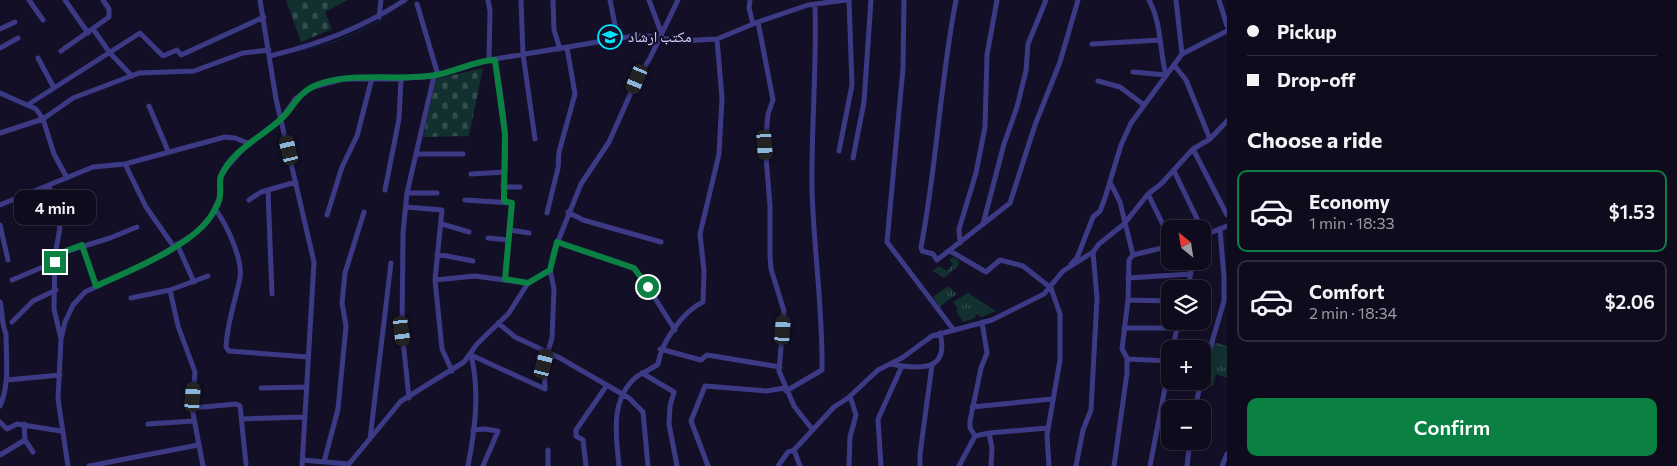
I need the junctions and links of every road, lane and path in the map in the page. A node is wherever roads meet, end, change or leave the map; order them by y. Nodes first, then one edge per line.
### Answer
1 (29, 0) edge
2 (65, 0) edge
3 (103, 0) edge
4 (260, 0) edge
5 (381, 0) edge
6 (405, 0) edge
7 (488, 0) edge
8 (521, 0) edge
9 (552, 0) edge
10 (610, 0) edge
11 (649, 0) edge
12 (678, 0) edge
13 (750, 0) edge
14 (847, 0) edge
15 (871, 0) edge
16 (904, 0) edge
17 (956, 0) edge
18 (997, 0) edge
19 (1046, 0) edge
20 (1078, 0) edge
21 (1149, 0) edge
22 (1176, 0) edge
23 (1219, 0) edge
24 (807, 2) edge
25 (417, 4) dead end
26 (815, 5) junction
27 (264, 17) junction
28 (379, 17) junction
29 (43, 20) dead end
30 (15, 22) dead end
31 (755, 23) junction
32 (1227, 26) edge
33 (93, 29) junction
34 (0, 30) edge
35 (1227, 31) edge
36 (88, 33) junction
37 (660, 35) junction
38 (18, 38) dead end
39 (717, 39) junction
40 (618, 40) junction
41 (1160, 40) junction
42 (1092, 44) dead end
43 (0, 48) edge
44 (567, 48) junction
45 (560, 49) junction
46 (61, 51) dead end
47 (110, 53) junction
48 (270, 53) junction
49 (523, 54) junction
50 (1182, 54) junction
51 (38, 58) dead end
52 (492, 60) junction
53 (1174, 65) junction
54 (1133, 72) dead end
55 (436, 75) junction
56 (1166, 75) junction
57 (132, 76) junction
58 (372, 78) junction
59 (401, 79) junction
60 (1098, 81) dead end
61 (54, 88) junction
62 (0, 93) edge
63 (28, 104) junction
64 (1144, 105) junction
65 (149, 106) dead end
66 (282, 118) junction
67 (43, 119) junction
68 (1227, 121) edge
69 (0, 133) edge
70 (535, 139) dead end
71 (1210, 139) junction
72 (250, 144) junction
73 (1193, 148) junction
74 (168, 151) junction
75 (839, 151) dead end
76 (416, 154) junction
77 (463, 154) dead end
78 (853, 158) dead end
79 (125, 164) junction
80 (1174, 171) junction
81 (506, 172) junction
82 (471, 174) dead end
83 (67, 178) junction
84 (296, 182) junction
85 (1111, 184) junction
86 (49, 186) junction
87 (520, 187) dead end
88 (504, 188) junction
89 (268, 190) junction
90 (385, 190) dead end
91 (408, 193) junction
92 (437, 193) dead end
93 (1148, 194) junction
94 (250, 200) dead end
95 (465, 200) dead end
96 (504, 201) junction
97 (0, 205) edge
98 (406, 207) junction
99 (215, 209) junction
100 (364, 212) dead end
101 (568, 212) junction
102 (547, 213) dead end
103 (327, 215) dead end
104 (1227, 215) edge
105 (1197, 220) edge
106 (1161, 221) edge
107 (0, 224) edge
108 (442, 224) junction
109 (983, 224) junction
110 (1124, 224) junction
111 (1227, 226) edge
112 (137, 227) dead end
113 (1220, 229) junction
114 (510, 230) junction
115 (1211, 231) edge
116 (470, 232) dead end
117 (529, 233) dead end
118 (488, 238) dead end
119 (509, 240) junction
120 (557, 242) junction
121 (661, 242) dead end
122 (960, 243) junction
123 (82, 245) junction
124 (176, 246) junction
125 (1161, 248) edge
126 (950, 251) junction
127 (1093, 252) junction
128 (438, 254) junction
129 (1133, 254) junction
130 (55, 255) junction
131 (8, 260) dead end
132 (473, 261) dead end
133 (55, 262) junction
134 (390, 263) dead end
135 (550, 270) junction
136 (1191, 270) edge
137 (1063, 271) junction
138 (1191, 274) junction
139 (208, 276) dead end
140 (1128, 278) junction
141 (505, 279) junction
142 (12, 280) dead end
143 (435, 280) junction
144 (1190, 280) edge
145 (194, 282) junction
146 (528, 283) junction
147 (96, 286) junction
148 (1051, 288) junction
149 (56, 290) junction
150 (170, 290) junction
151 (272, 294) dead end
152 (131, 298) dead end
153 (1128, 300) junction
154 (1161, 301) edge
155 (0, 302) edge
156 (12, 322) dead end
157 (982, 322) junction
158 (498, 323) junction
159 (1124, 328) junction
160 (1161, 328) edge
161 (954, 329) junction
162 (675, 330) junction
163 (940, 333) junction
164 (61, 339) junction
165 (1211, 345) edge
166 (660, 349) junction
167 (547, 352) junction
168 (471, 355) junction
169 (308, 357) junction
170 (1127, 359) junction
171 (1161, 361) edge
172 (890, 364) junction
173 (932, 365) junction
174 (902, 366) junction
175 (780, 367) junction
176 (452, 371) junction
177 (642, 373) junction
178 (60, 375) junction
179 (7, 380) junction
180 (607, 385) junction
181 (306, 387) junction
182 (261, 388) dead end
183 (786, 390) junction
184 (1164, 390) edge
185 (621, 395) junction
186 (850, 396) junction
187 (409, 398) junction
188 (1052, 399) junction
189 (0, 406) edge
190 (972, 407) junction
191 (192, 408) junction
192 (305, 417) junction
193 (242, 419) junction
194 (194, 421) junction
195 (0, 422) edge
196 (24, 424) junction
197 (148, 424) dead end
198 (1048, 428) junction
199 (812, 429) junction
200 (474, 430) junction
201 (61, 431) junction
202 (989, 433) junction
203 (975, 436) junction
204 (26, 440) junction
205 (370, 440) junction
206 (198, 445) junction
207 (548, 450) dead end
208 (794, 450) junction
209 (1189, 450) edge
210 (33, 452) dead end
211 (1227, 454) edge
212 (0, 455) edge
213 (324, 462) junction
214 (302, 463) edge
215 (246, 464) dead end
216 (349, 464) junction
217 (68, 466) edge
218 (89, 466) edge
219 (203, 466) edge
220 (356, 466) edge
221 (468, 466) edge
222 (483, 466) edge
223 (548, 466) edge
224 (586, 466) edge
225 (618, 466) edge
226 (648, 466) edge
227 (677, 466) edge
228 (708, 466) edge
229 (778, 466) edge
230 (800, 466) edge
231 (849, 466) edge
232 (881, 466) edge
233 (920, 466) edge
234 (959, 466) edge
235 (991, 466) edge
236 (1049, 466) edge
237 (1076, 466) edge
238 (1114, 466) edge
239 (1150, 466) edge
240 (1187, 466) edge
241 (1222, 466) edge

1 - 29 street
2 - 36 street
3 - 33 street
4 - 27 street
5 - 28 street
6 - 28 street
7 - 52 street
8 - 49 street
9 - 45 street
10 - 40 street
11 - 37 street
12 - 37 street
13 - 31 street
14 - 26 street
14 - 75 street
15 - 78 street
16 - 161 street
17 - 126 street
18 - 122 street
19 - 109 street
20 - 109 street
21 - 41 street
22 - 50 street
23 - 32 street
24 - 26 street
24 - 31 street
25 - 55 street
26 - 183 street
27 - 47 street
27 - 48 street
28 - 48 street
30 - 34 street
31 - 39 street
31 - 175 street
33 - 36 street
33 - 47 street
35 - 50 street
36 - 46 street
37 - 39 street
37 - 40 street
37 - 101 street
38 - 43 street
39 - 162 street
40 - 44 street
41 - 42 street
41 - 56 street
44 - 45 street
44 - 102 street
45 - 49 street
47 - 57 street
47 - 61 street
48 - 57 street
48 - 66 street
49 - 52 street
49 - 70 street
50 - 53 street
51 - 61 street
52 - 55 street
52 - 81 street
53 - 56 street
53 - 71 street
54 - 56 street
55 - 59 street
55 - 76 street
56 - 64 street
57 - 67 street
58 - 59 street
58 - 66 street
58 - 103 street
59 - 90 street
60 - 64 street
61 - 63 street
62 - 63 street
63 - 67 street
64 - 85 street
65 - 74 street
66 - 72 street
66 - 84 street
67 - 69 street
67 - 83 street
68 - 71 street
71 - 73 street
72 - 74 street
72 - 99 street
73 - 80 street
73 - 104 street
74 - 79 street
76 - 77 street
76 - 91 street
79 - 83 street
79 - 124 street
80 - 93 street
80 - 105 street
81 - 82 street
81 - 88 street
83 - 86 street
84 - 89 street
84 - 169 street
85 - 110 street
85 - 137 street
86 - 97 street
86 - 130 street
87 - 88 street
88 - 96 street
89 - 94 street
89 - 151 street
91 - 92 street
91 - 98 street
93 - 106 street
93 - 110 street
95 - 96 street
96 - 114 street
98 - 108 street
98 - 187 street
99 - 124 street
99 - 169 street
100 - 213 street
101 - 120 street
101 - 121 street
107 - 131 street
108 - 116 street
108 - 128 street
109 - 122 street
110 - 127 street
110 - 129 street
111 - 113 street
112 - 123 street
113 - 115 street
113 - 165 street
114 - 117 street
114 - 119 street
118 - 119 street
119 - 141 street
120 - 135 street
120 - 162 street
122 - 126 street
123 - 130 street
123 - 147 street
124 - 145 street
124 - 147 street
125 - 129 street
126 - 148 street
127 - 137 street
127 - 237 street
128 - 132 street
128 - 143 street
129 - 140 street
130 - 133 street
133 - 142 street
133 - 149 street
134 - 205 street
135 - 146 street
135 - 167 street
136 - 138 street
137 - 148 street
138 - 140 street
138 - 144 street
139 - 145 street
140 - 153 street
141 - 143 street
141 - 146 street
143 - 176 street
145 - 150 street
146 - 158 street
147 - 164 street
148 - 157 street
148 - 188 street
149 - 156 street
149 - 164 street
150 - 152 street
150 - 191 street
153 - 154 street
153 - 159 street
155 - 179 street
157 - 161 street
157 - 190 street
158 - 167 street
158 - 168 street
159 - 160 street
159 - 170 street
161 - 163 street
162 - 166 street
163 - 172 street
163 - 173 street
164 - 178 street
166 - 175 street
166 - 177 street
167 - 168 street
167 - 180 street
168 - 176 street
168 - 200 street
169 - 181 street
170 - 171 street
170 - 238 street
172 - 174 street
172 - 186 street
173 - 174 street
173 - 233 street
174 - 232 street
175 - 183 street
176 - 187 street
177 - 185 street
177 - 227 street
178 - 179 street
178 - 201 street
179 - 189 street
180 - 185 street
180 - 224 street
181 - 182 street
181 - 192 street
183 - 199 street
183 - 228 street
184 - 239 street
185 - 225 street
185 - 226 street
186 - 199 street
186 - 231 street
187 - 205 street
188 - 190 street
188 - 198 street
190 - 203 street
191 - 193 street
191 - 194 street
192 - 193 street
192 - 214 street
193 - 215 street
194 - 197 street
194 - 206 street
195 - 196 street
196 - 201 street
196 - 204 street
198 - 202 street
198 - 236 street
199 - 208 street
200 - 221 street
200 - 222 street
201 - 217 street
202 - 203 street
202 - 235 street
203 - 234 street
204 - 210 street
204 - 212 street
205 - 216 street
206 - 218 street
206 - 219 street
207 - 223 street
208 - 229 street
208 - 230 street
209 - 240 street
211 - 241 street
213 - 214 street
213 - 216 street
216 - 220 street

